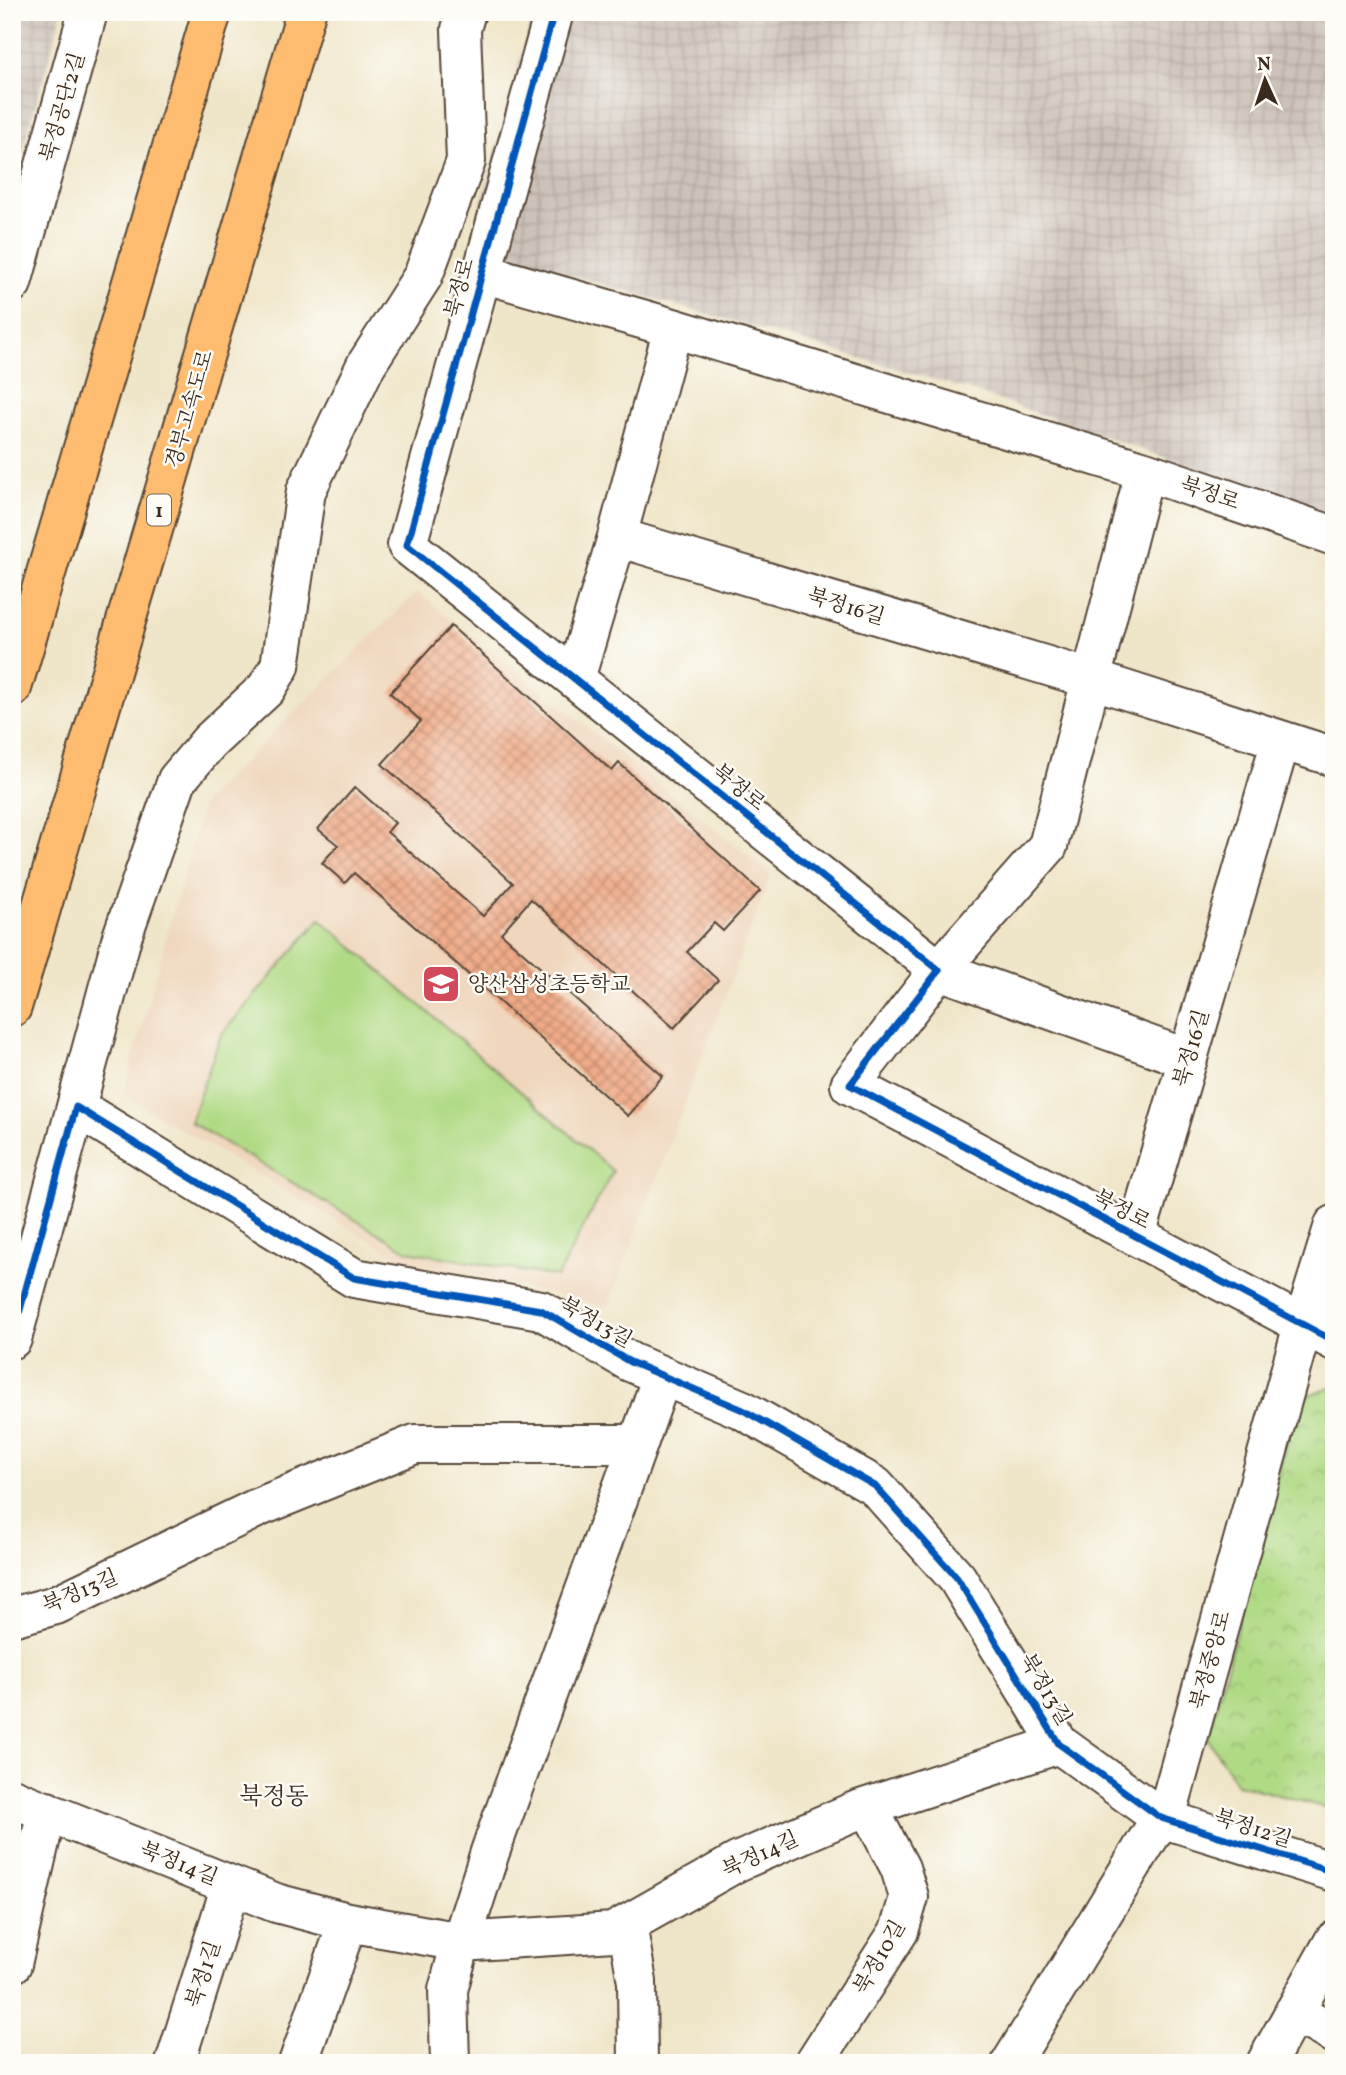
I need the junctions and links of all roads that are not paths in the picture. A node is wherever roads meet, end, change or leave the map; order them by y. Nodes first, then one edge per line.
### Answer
1 (88, 12) edge
2 (212, 12) edge
3 (306, 12) edge
4 (466, 12) edge
5 (554, 12) edge
6 (482, 273) junction
7 (12, 283) edge
8 (673, 328) junction
9 (1145, 471) junction
10 (1334, 536) edge
11 (617, 537) junction
12 (575, 679) junction
13 (1091, 679) junction
14 (12, 688) edge
15 (1281, 740) junction
16 (1334, 757) edge
17 (939, 970) junction
18 (12, 1007) edge
19 (1188, 1059) junction
20 (76, 1107) junction
21 (1334, 1225) edge
22 (1136, 1236) junction
23 (1318, 1333) edge
24 (12, 1339) edge
25 (662, 1376) junction
26 (638, 1444) junction
27 (12, 1617) edge
28 (1059, 1744) junction
29 (30, 1804) edge
30 (868, 1807) junction
31 (1161, 1818) junction
32 (1334, 1872) edge
33 (231, 1885) junction
34 (348, 1922) junction
35 (626, 1924) junction
36 (461, 1941) junction
37 (1334, 1941) edge
38 (12, 1964) edge
39 (1294, 2012) junction
40 (1334, 2034) edge
41 (175, 2063) edge
42 (298, 2063) edge
43 (450, 2063) edge
44 (638, 2063) edge
45 (814, 2063) edge
46 (1011, 2063) edge
47 (1266, 2063) edge

1 - 7 street, 북정공단2길
2 - 14 highway
3 - 18 highway, 경부고속도로 / 1
4 - 20 street
5 - 6 street, 북정로
6 - 8 street, 북정로
6 - 12 street, 북정로
8 - 9 street, 북정로
8 - 11 street
9 - 10 street, 북정로
9 - 13 street
11 - 12 street
11 - 13 street, 북정16길
12 - 17 street, 북정로
13 - 15 street, 북정16길
13 - 17 street
15 - 16 street, 북정16길
15 - 19 street, 북정16길
17 - 19 street
17 - 22 street, 북정로
19 - 22 street, 북정16길
20 - 24 street
20 - 25 street, 북정13길
21 - 23 street, 북정중앙로
22 - 23 street, 북정로
23 - 31 street, 북정중앙로
25 - 26 street
25 - 28 street, 북정13길
26 - 27 street, 북정13길
26 - 36 street
28 - 30 street, 북정14길
28 - 31 street, 북정13길
29 - 33 street, 북정14길
29 - 38 street
30 - 35 street, 북정14길
30 - 45 street, 북정10길
31 - 32 street, 북정12길
31 - 46 street, 북정중앙로
33 - 34 street, 북정14길
33 - 41 street, 북정1길
34 - 36 street, 북정14길
34 - 42 street
35 - 36 street, 북정14길
35 - 44 street
36 - 43 street
37 - 39 street
39 - 40 street
39 - 47 street

